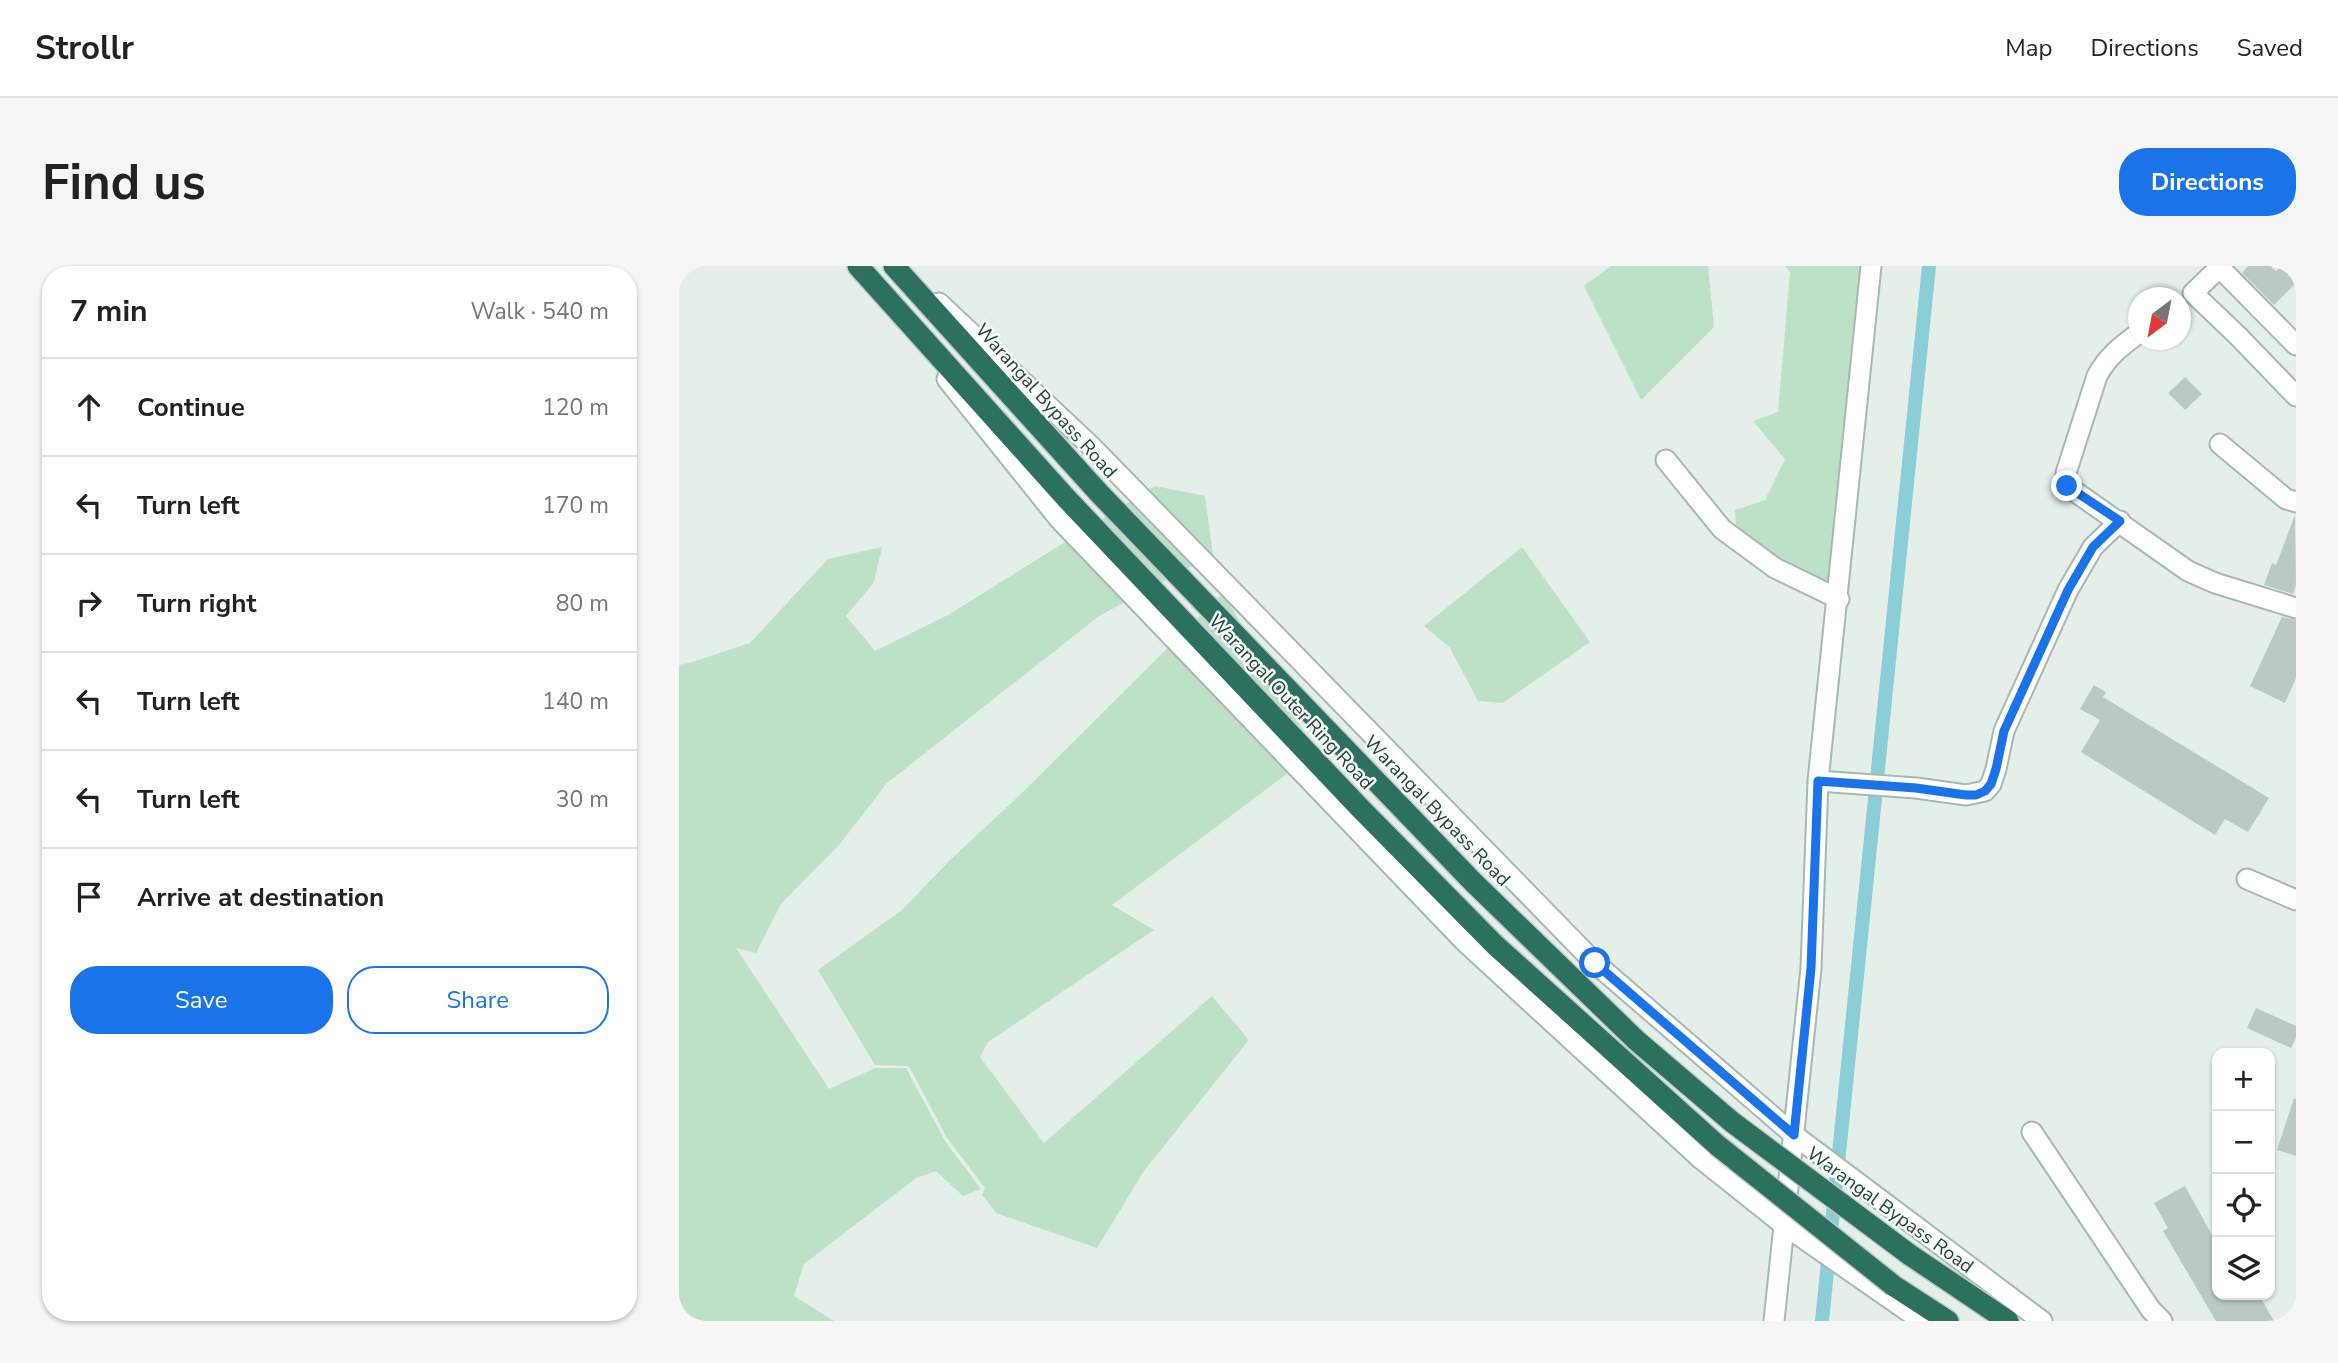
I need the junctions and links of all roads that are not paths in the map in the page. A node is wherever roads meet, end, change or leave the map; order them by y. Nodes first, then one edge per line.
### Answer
1 (857, 266) edge
2 (894, 266) edge
3 (900, 266) edge
4 (1871, 266) edge
5 (2218, 267) edge
6 (2191, 294) edge
7 (2191, 301) edge
8 (2267, 317) junction
9 (2238, 336) junction
10 (2128, 341) edge
11 (2296, 345) edge
12 (2296, 396) edge
13 (2220, 444) dead end
14 (1666, 460) dead end
15 (2296, 502) edge
16 (2120, 521) junction
17 (1839, 599) junction
18 (2296, 608) edge
19 (1818, 781) junction
20 (2247, 879) dead end
21 (2296, 900) edge
22 (2032, 1132) dead end
23 (1794, 1135) junction
24 (1784, 1225) junction
25 (1774, 1321) edge
26 (1922, 1321) edge
27 (1948, 1321) edge
28 (2008, 1321) edge
29 (2042, 1321) edge
30 (2162, 1321) edge

1 - 24 street
1 - 27 highway, Warangal Outer Ring Road, bridge
2 - 28 highway, Warangal Bypass Road, bridge
3 - 23 street
4 - 17 street
5 - 6 street
5 - 8 street
7 - 9 street
8 - 9 street
8 - 11 street
9 - 12 street
10 - 16 street
13 - 15 street
14 - 17 street
16 - 18 street
16 - 19 street
17 - 19 street
19 - 23 street
20 - 21 street
22 - 30 street
23 - 24 street
23 - 29 street
24 - 25 street
24 - 26 street

